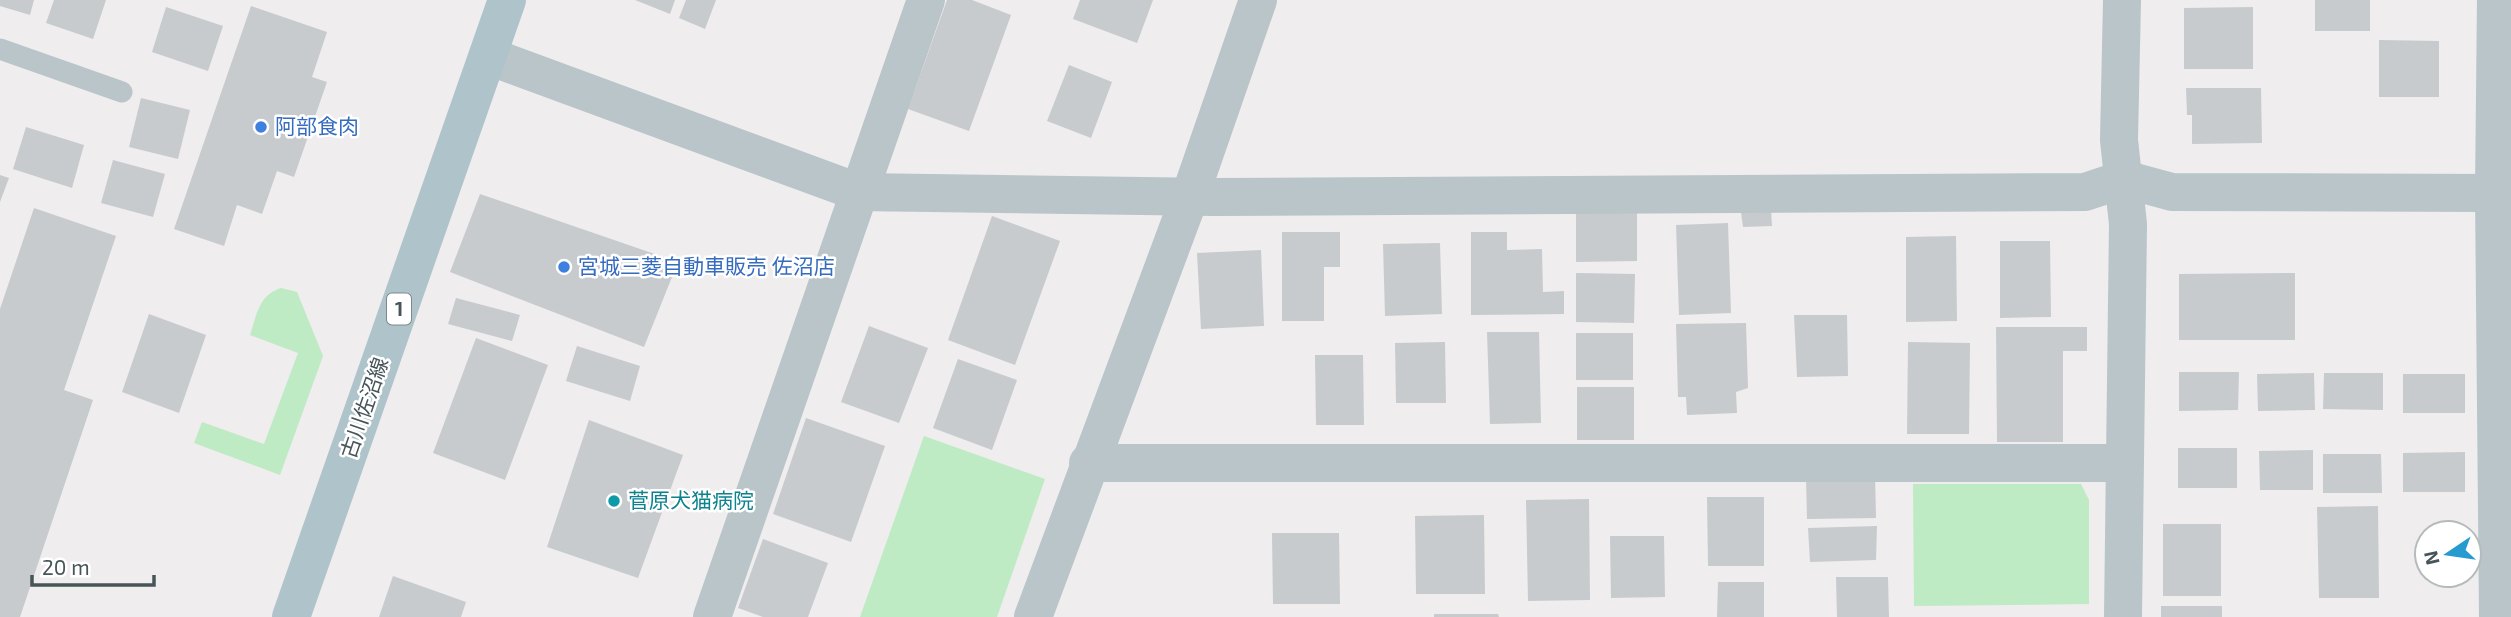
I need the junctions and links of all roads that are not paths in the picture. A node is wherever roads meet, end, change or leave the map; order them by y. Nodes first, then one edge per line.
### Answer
1 (507, 0) edge
2 (926, 0) edge
3 (1258, 0) edge
4 (2122, 0) edge
5 (2496, 0) edge
6 (0, 49) edge
7 (488, 55) junction
8 (122, 92) dead end
9 (2123, 179) junction
10 (858, 192) junction
11 (2494, 193) junction
12 (1190, 196) junction
13 (2504, 375) edge
14 (1088, 463) junction
15 (2123, 463) junction
16 (291, 617) edge
17 (712, 617) edge
18 (1033, 617) edge
19 (2123, 617) edge
20 (2498, 617) edge

1 - 7 main road, 古川佐沼線 / 1
2 - 10 street
3 - 12 street
4 - 9 street
5 - 11 street
6 - 8 lane
7 - 10 street
7 - 16 main road, 古川佐沼線 / 1
9 - 11 street
9 - 12 street
9 - 15 street
10 - 12 street
10 - 17 street
11 - 13 street
12 - 14 street
13 - 20 street
14 - 15 street
14 - 18 street
15 - 19 street

